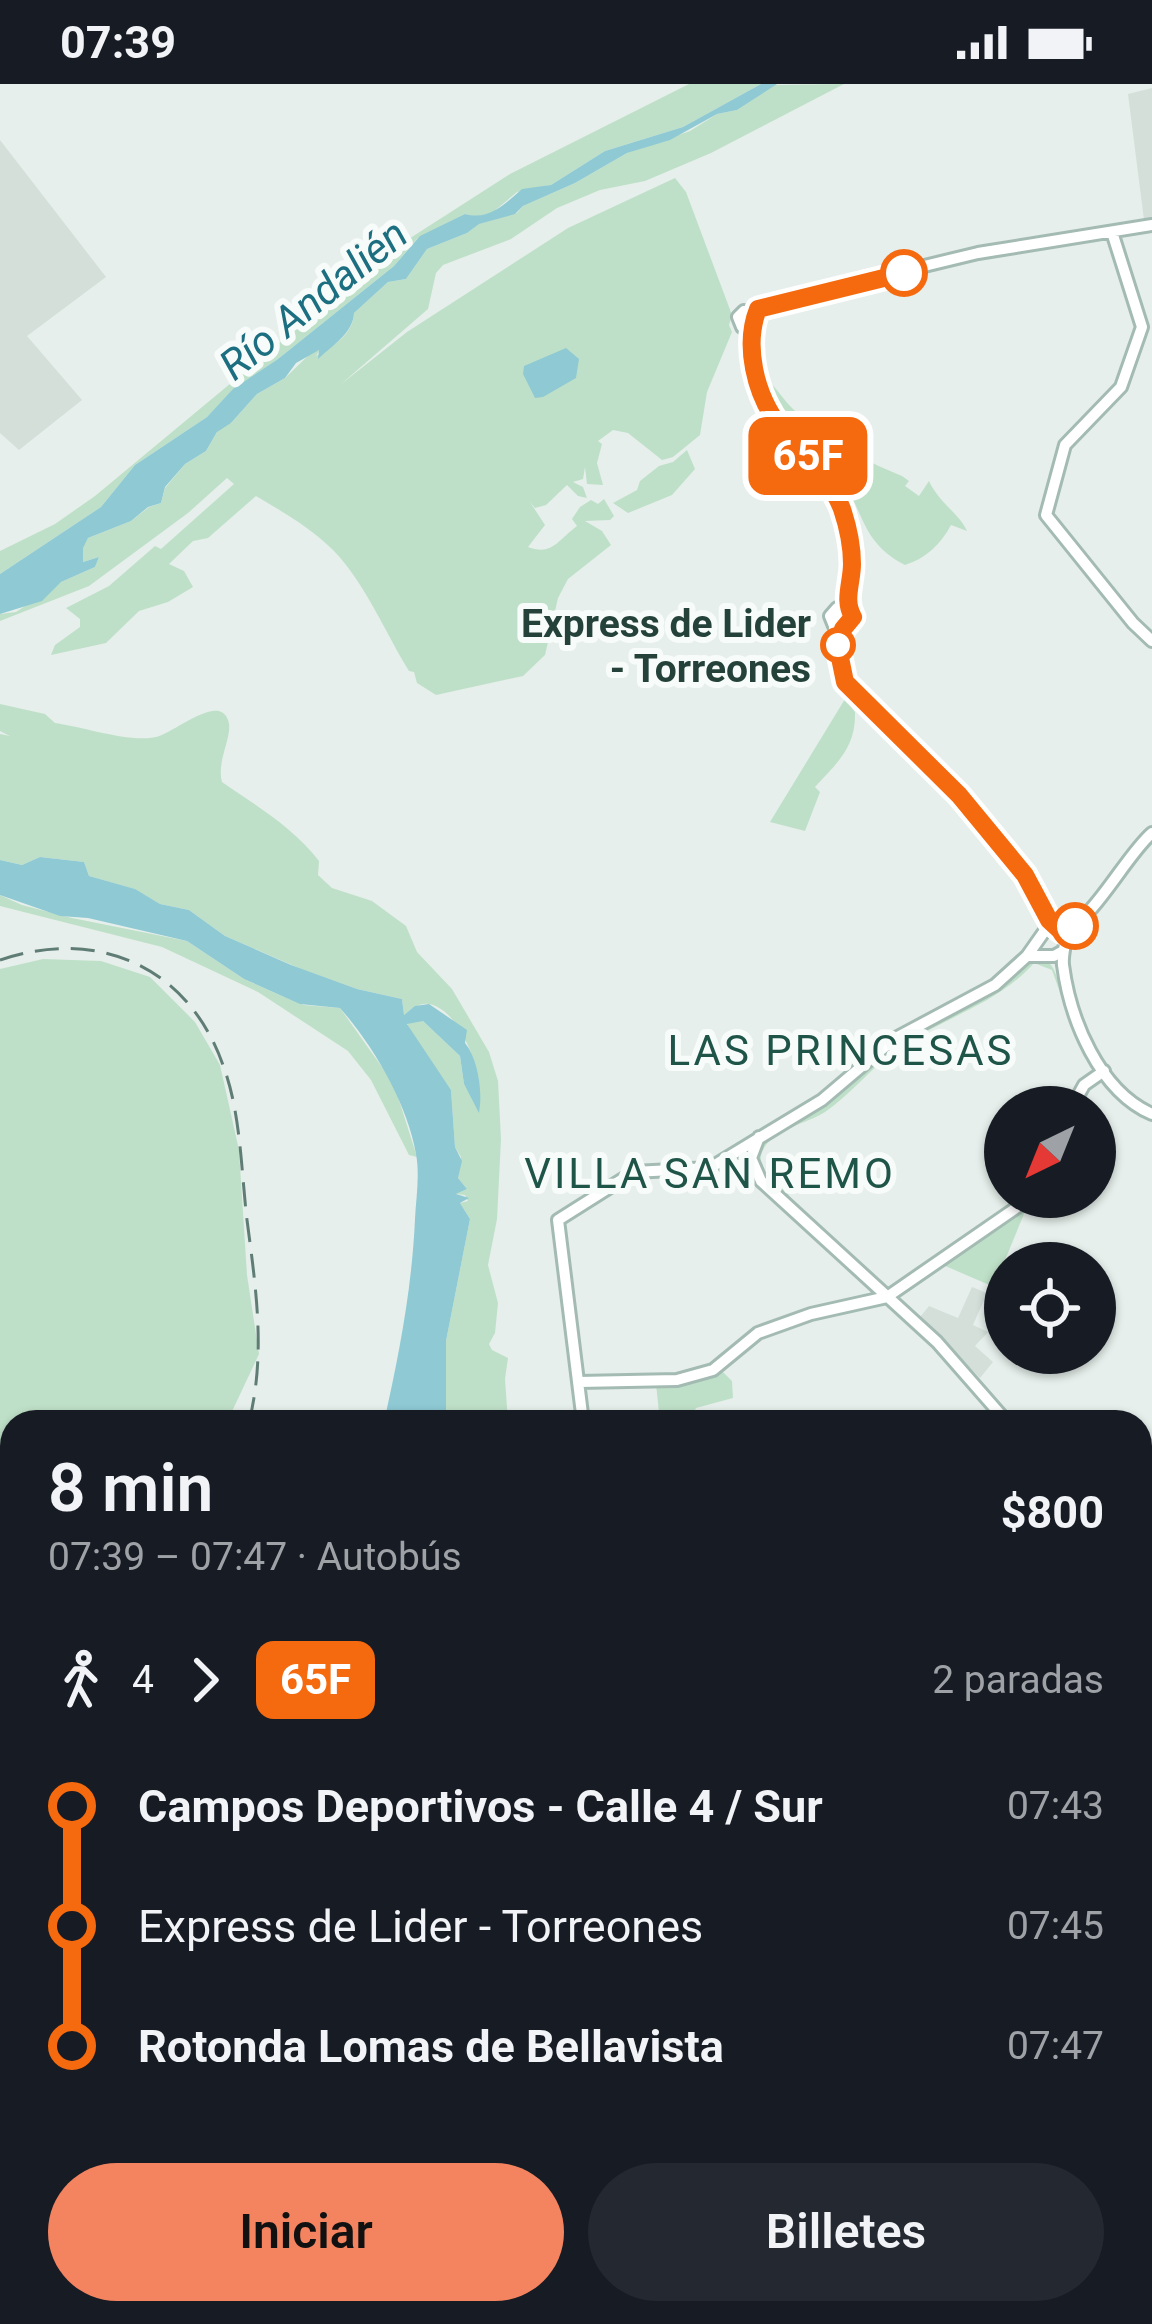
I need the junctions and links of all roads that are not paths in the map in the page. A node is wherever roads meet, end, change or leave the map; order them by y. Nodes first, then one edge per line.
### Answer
1 (1152, 225) edge
2 (1112, 232) junction
3 (1152, 641) edge
4 (1152, 837) edge
5 (1055, 936) junction
6 (1048, 955) junction
7 (1028, 956) junction
8 (1101, 1072) junction
9 (1084, 1086) edge
10 (1152, 1117) edge
11 (746, 1152) junction
12 (1001, 1218) edge
13 (886, 1297) junction
14 (579, 1382) junction
15 (582, 1410) edge
16 (997, 1410) edge

1 - 2 street
2 - 3 street
2 - 5 street
4 - 5 street
5 - 6 street
5 - 6 street
5 - 7 street
5 - 8 street
6 - 7 street
6 - 8 street
7 - 11 street
8 - 9 street
8 - 10 street
11 - 13 street
11 - 14 street
12 - 13 street
13 - 14 street
13 - 16 street
14 - 15 street

